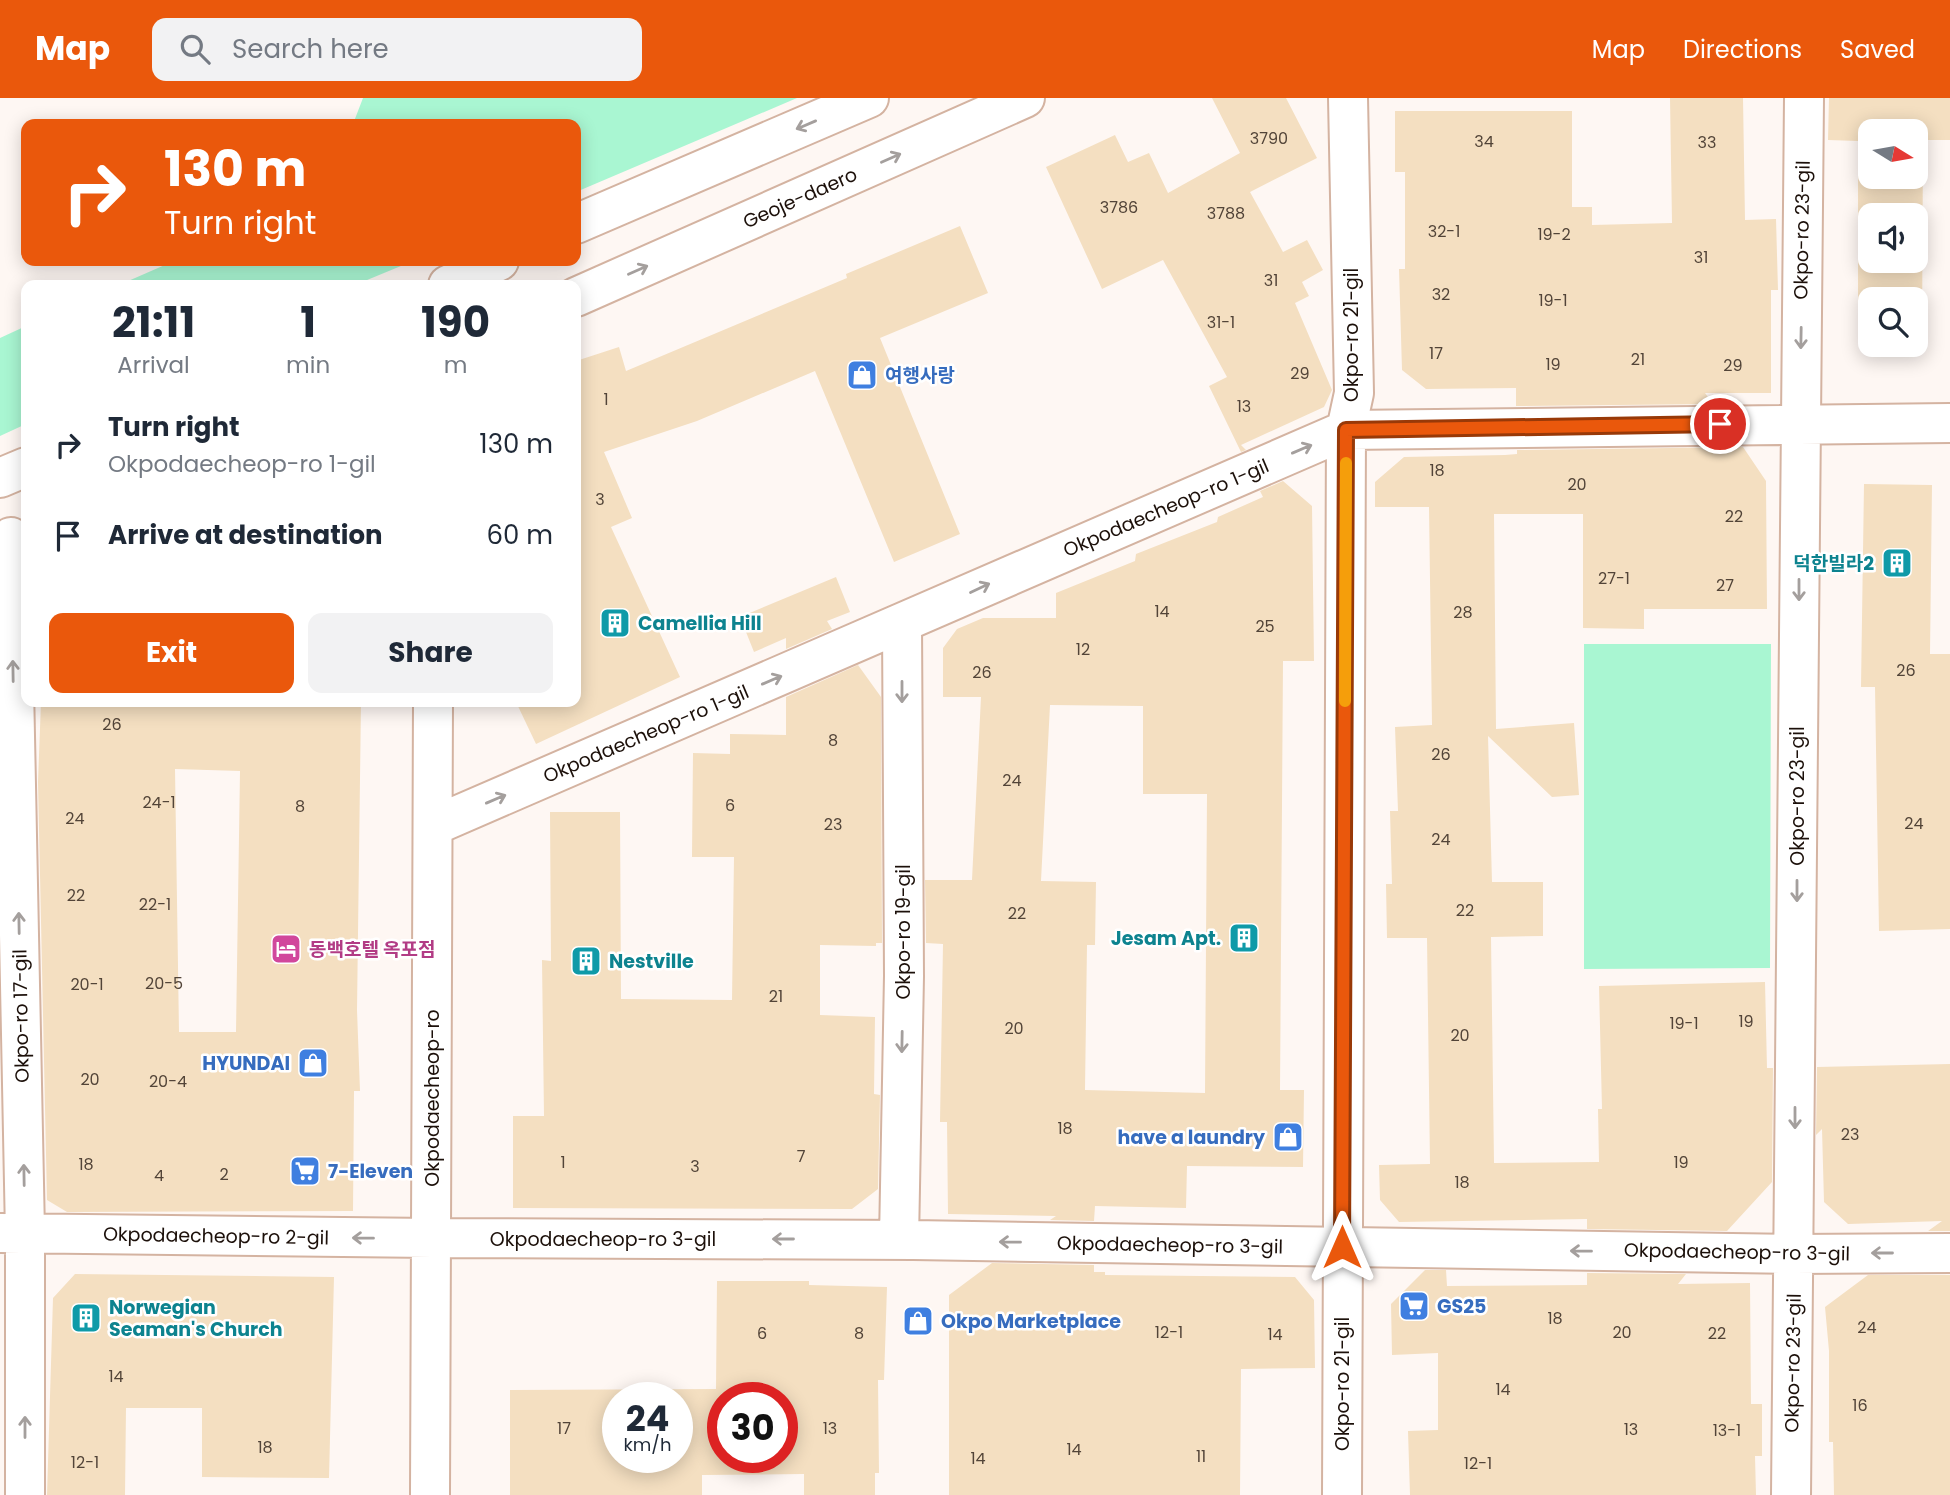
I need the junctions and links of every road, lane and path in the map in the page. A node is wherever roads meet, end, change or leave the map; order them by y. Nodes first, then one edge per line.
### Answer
1 (869, 98) edge
2 (1025, 98) edge
3 (1348, 98) edge
4 (1804, 98) edge
5 (581, 222) edge
6 (488, 266) edge
7 (459, 280) edge
8 (581, 296) edge
9 (1800, 423) junction
10 (1950, 423) edge
11 (1346, 430) junction
12 (21, 469) edge
13 (0, 478) edge
14 (12, 536) edge
15 (902, 624) junction
16 (433, 707) edge
17 (433, 825) junction
18 (13, 1233) edge
19 (432, 1238) junction
20 (899, 1240) junction
21 (1342, 1247) junction
22 (1950, 1253) edge
23 (1794, 1254) junction
24 (25, 1495) edge
25 (430, 1495) edge
26 (1342, 1495) edge
27 (1791, 1495) edge

1 -> 5 street
8 -> 2 street, Geoje-daero
3 - 11 street, Okpo-ro 21-gil
4 -> 9 street, Okpo-ro 23-gil
6 - 7 street
9 - 10 street, Okpodaecheop-ro 1-gil
9 - 11 street, Okpodaecheop-ro 1-gil
9 -> 23 street, Okpo-ro 23-gil
15 -> 11 street, Okpodaecheop-ro 1-gil
11 - 21 street, Okpo-ro 21-gil
12 - 13 street
18 -> 14 street, Okpo-ro 17-gil
17 -> 15 street, Okpodaecheop-ro 1-gil
15 -> 20 street, Okpo-ro 19-gil
16 - 17 street, Okpodaecheop-ro
17 - 19 street, Okpodaecheop-ro
19 -> 18 street, Okpodaecheop-ro 2-gil
24 -> 18 street, Okpo-ro 17-gil
20 -> 19 street, Okpodaecheop-ro 3-gil
19 - 25 street, Okpodaecheop-ro
21 -> 20 street, Okpodaecheop-ro 3-gil
23 -> 21 street, Okpodaecheop-ro 3-gil
21 - 26 street, Okpo-ro 21-gil
22 -> 23 street, Okpodaecheop-ro 3-gil
23 - 27 street, Okpo-ro 23-gil

